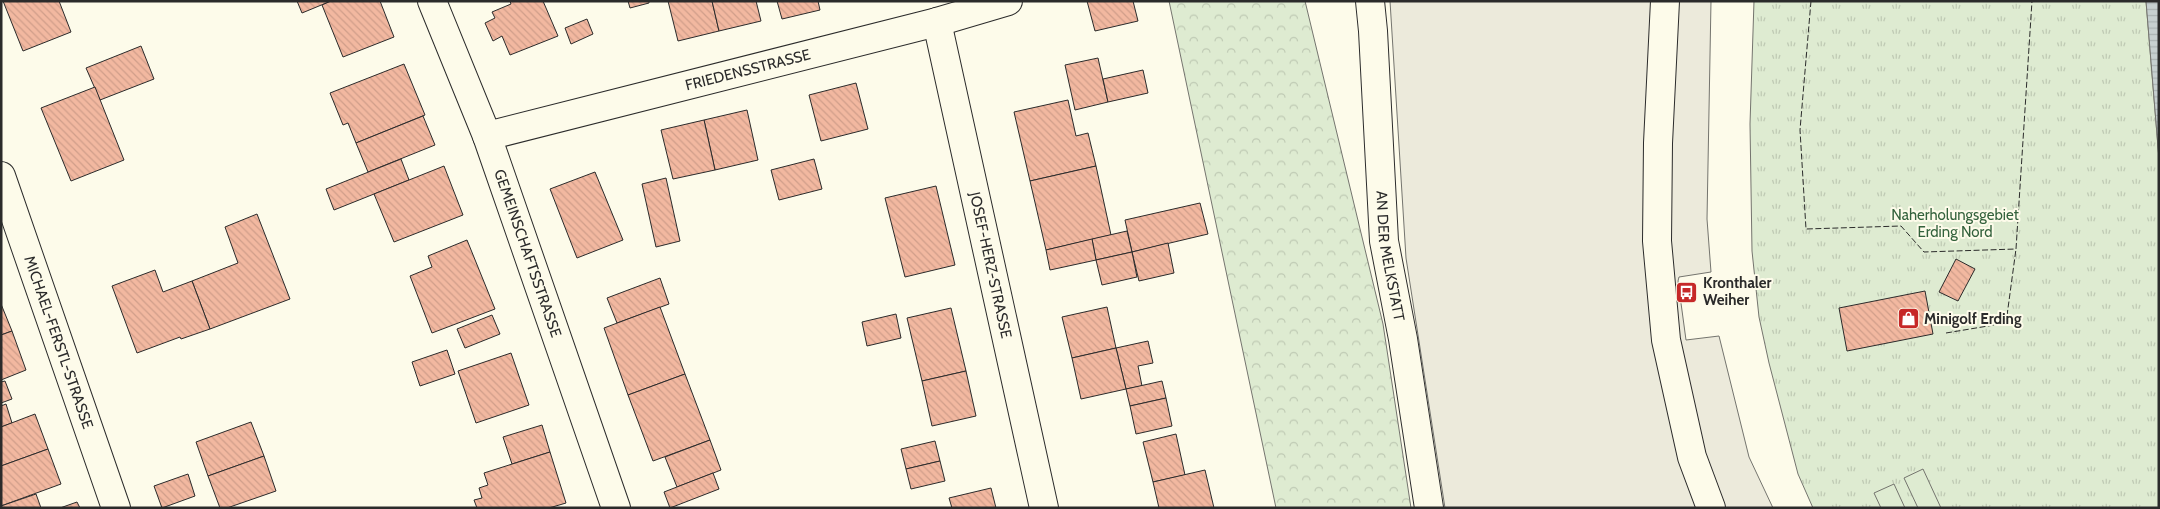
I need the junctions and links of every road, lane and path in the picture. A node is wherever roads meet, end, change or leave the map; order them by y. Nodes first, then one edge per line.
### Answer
1 (432, 1) edge
2 (1008, 1) edge
3 (1370, 1) edge
4 (1665, 1) edge
5 (937, 22) junction
6 (487, 136) junction
7 (1, 176) edge
8 (116, 508) edge
9 (616, 508) edge
10 (1044, 508) edge
11 (1430, 508) edge
12 (1711, 508) edge

1 - 6 street, GEMEINSCHAFTSSTRASSE
2 - 5 street, FRIEDENSSTRASSE
3 - 11 street, AN DER MELKSTATT
4 - 12 street
5 - 6 street, FRIEDENSSTRASSE
5 - 10 street, JOSEF-HERZ-STRASSE
6 - 9 street, GEMEINSCHAFTSSTRASSE
7 - 8 street, MICHAEL-FERSTL-STRASSE

